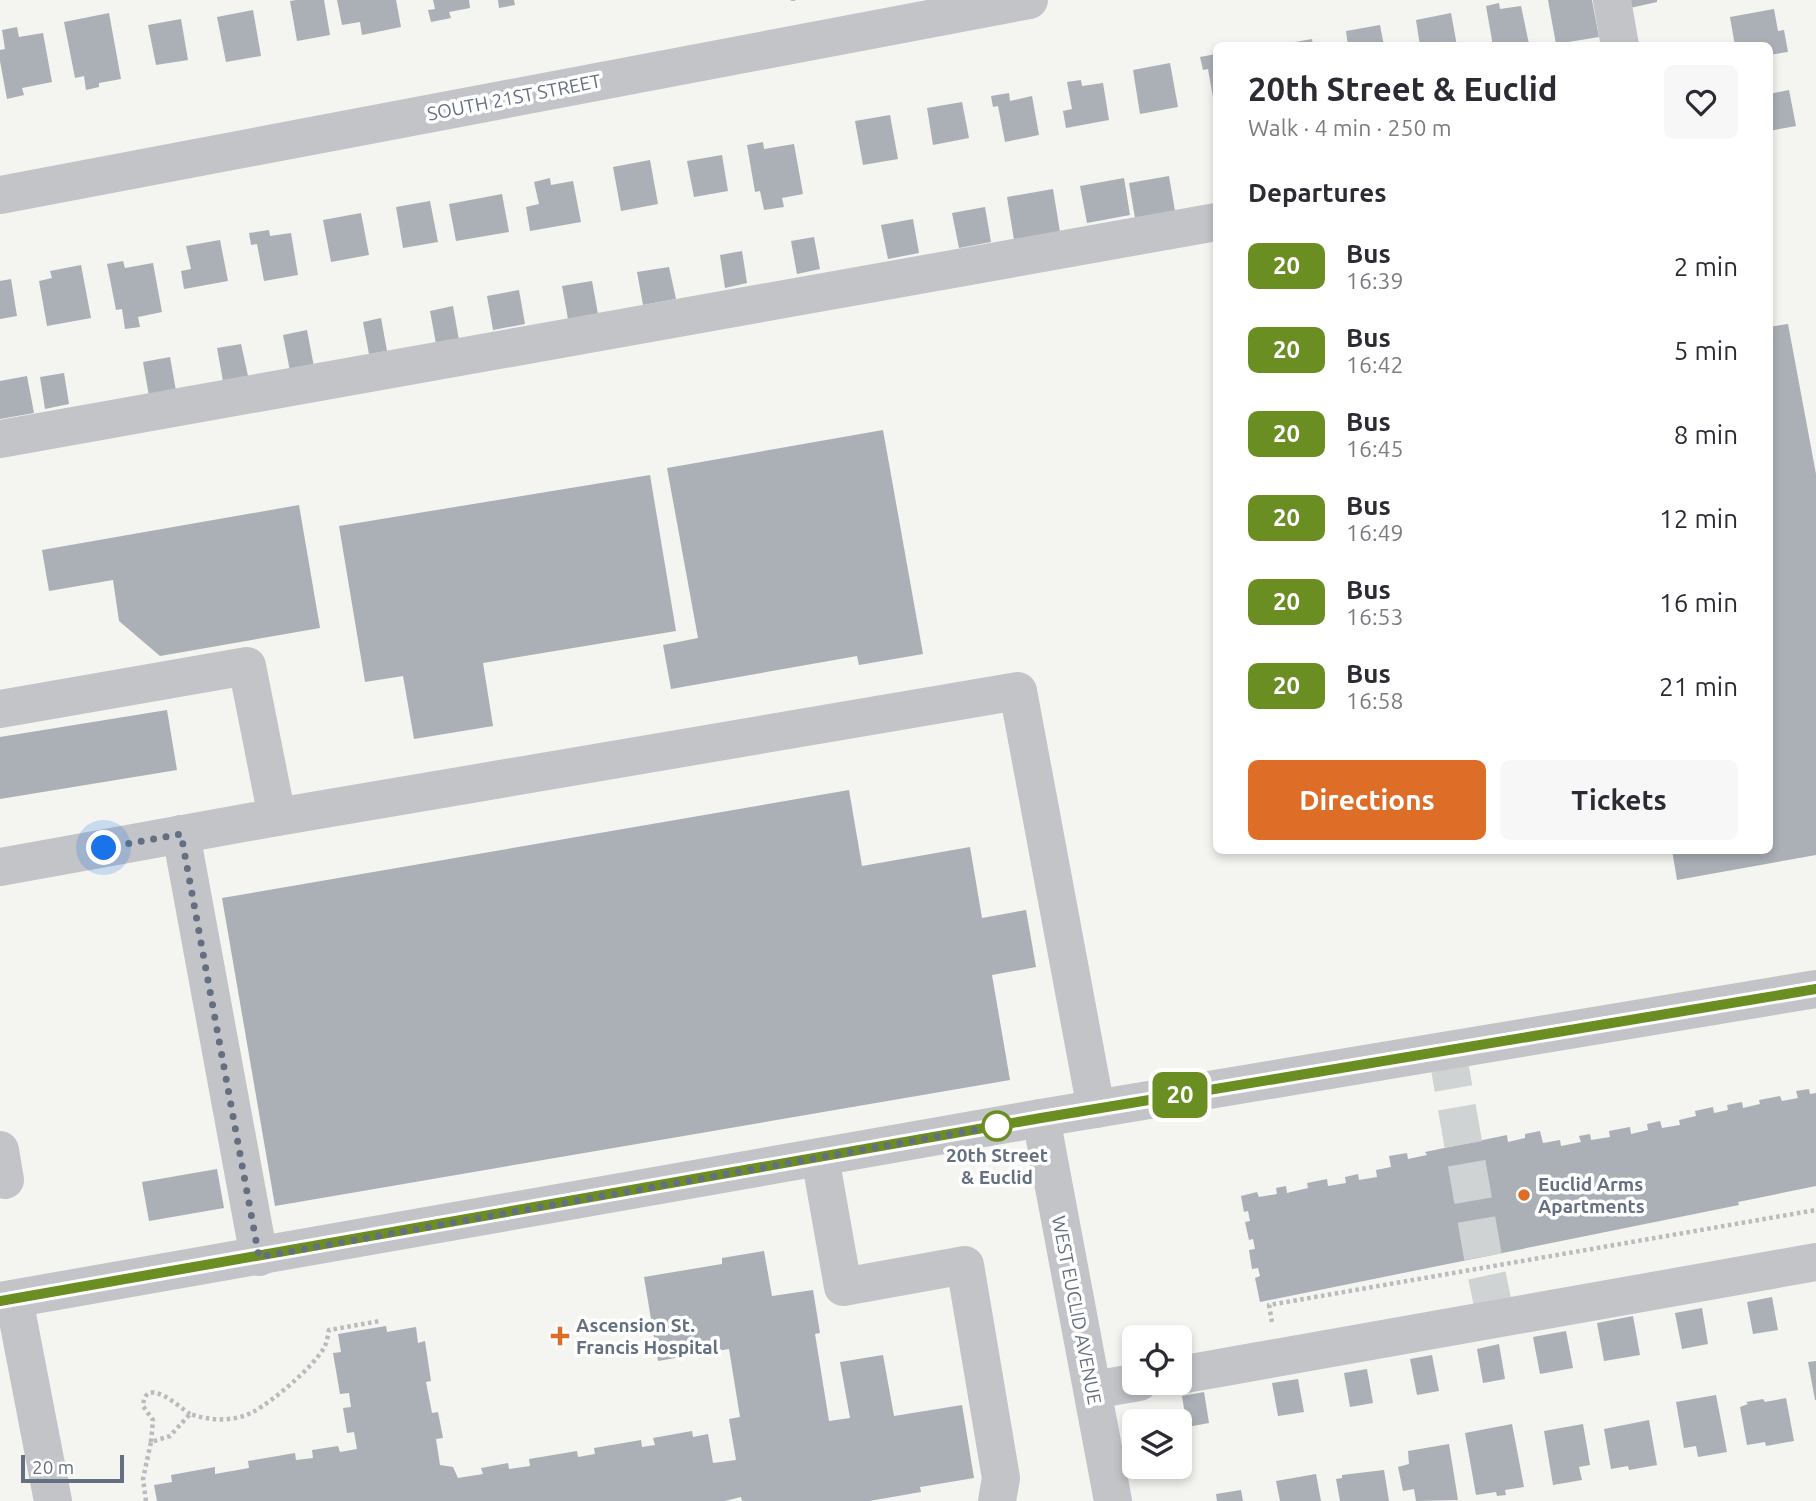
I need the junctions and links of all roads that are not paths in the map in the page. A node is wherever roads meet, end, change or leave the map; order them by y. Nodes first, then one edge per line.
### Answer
1 (1029, 0) edge
2 (1612, 0) edge
3 (1619, 42) edge
4 (0, 195) edge
5 (1213, 223) edge
6 (0, 439) edge
7 (0, 709) edge
8 (277, 817) junction
9 (181, 834) junction
10 (0, 867) edge
11 (1816, 989) edge
12 (1096, 1110) junction
13 (1041, 1118) junction
14 (820, 1157) junction
15 (259, 1257) junction
16 (1816, 1262) edge
17 (7, 1300) edge
18 (1192, 1373) edge
19 (1122, 1385) edge
20 (1093, 1390) junction
21 (53, 1501) edge
22 (997, 1501) edge
23 (1113, 1501) edge

1 - 4 street, SOUTH 21ST STREET
2 - 3 street
5 - 6 street
7 - 8 street
8 - 9 street
8 - 12 street
9 - 10 street
9 - 15 street
11 - 12 street
12 - 13 street
13 - 14 street
13 - 20 street, WEST EUCLID AVENUE
14 - 15 street
14 - 22 street
15 - 17 street
16 - 18 street
17 - 21 street
19 - 20 street
20 - 23 street, WEST EUCLID AVENUE

